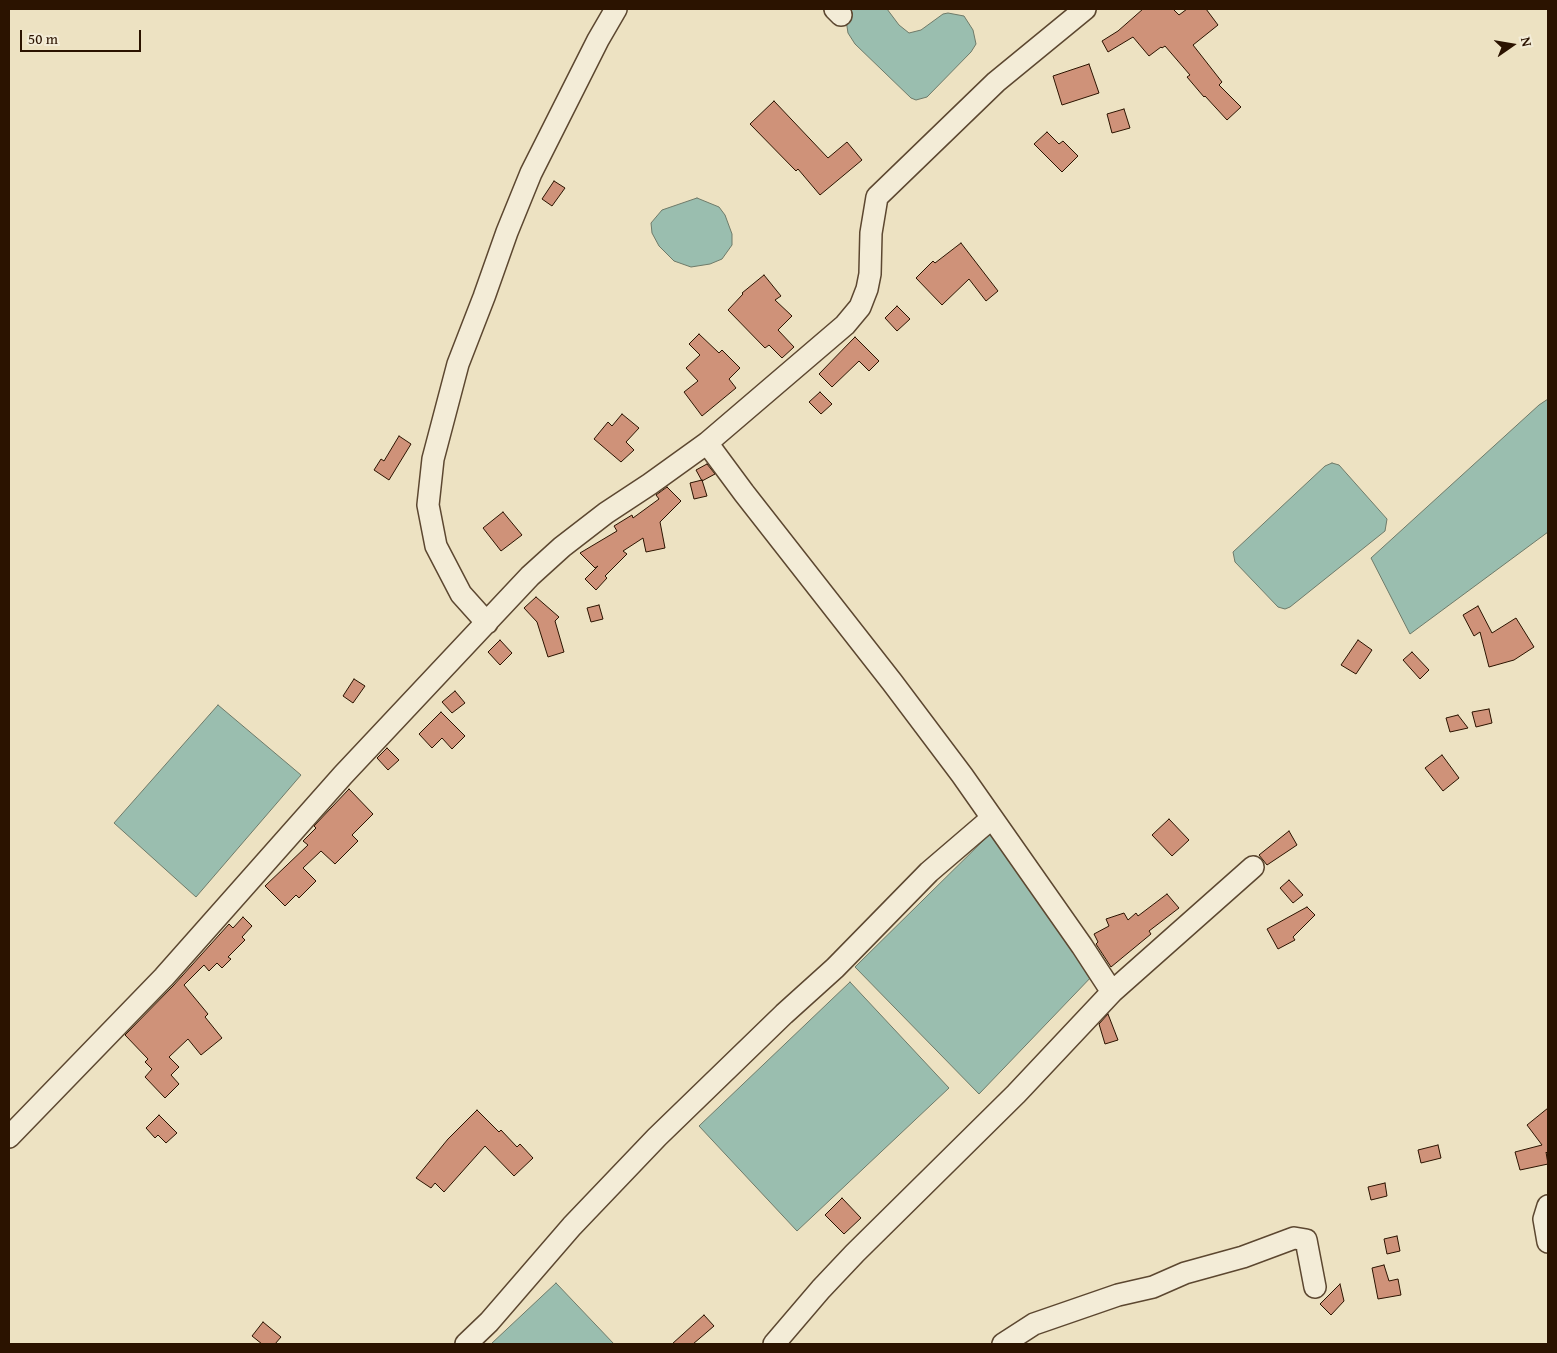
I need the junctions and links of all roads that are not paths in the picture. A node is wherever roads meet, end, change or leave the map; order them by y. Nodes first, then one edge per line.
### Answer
1 (616, 9) edge
2 (1085, 9) edge
3 (707, 443) junction
4 (487, 623) junction
5 (992, 818) junction
6 (1253, 867) dead end
7 (1112, 992) junction
8 (9, 1137) edge
9 (1548, 1206) edge
10 (1548, 1242) edge
11 (1315, 1286) dead end
12 (466, 1344) edge
13 (774, 1344) edge
14 (1003, 1344) edge

1 - 4 street
2 - 3 street
3 - 4 street
3 - 5 street
4 - 8 street
5 - 7 street
5 - 12 street
6 - 7 street
7 - 13 street
9 - 10 street
11 - 14 street

